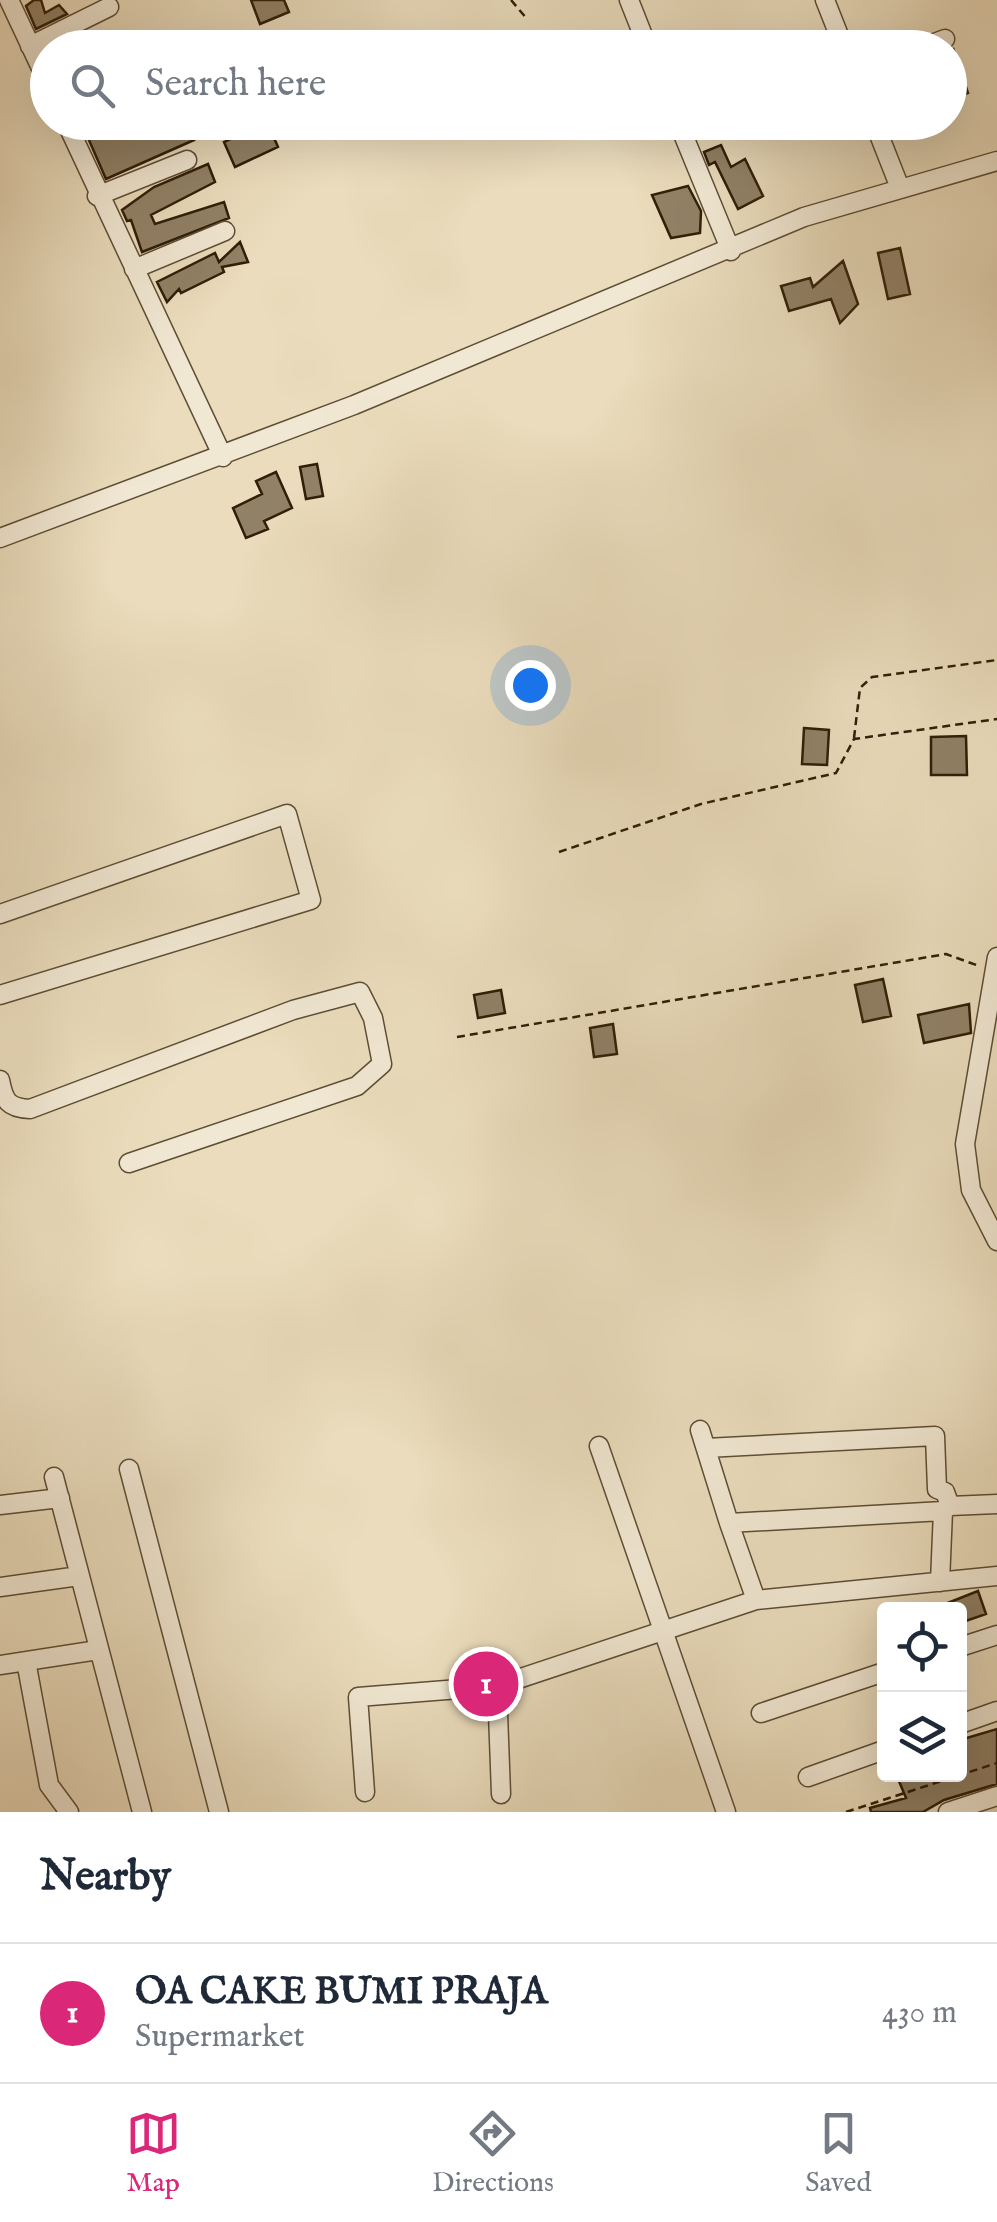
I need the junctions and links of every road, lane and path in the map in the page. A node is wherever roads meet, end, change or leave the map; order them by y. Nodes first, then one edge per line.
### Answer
1 (9, 0) edge
2 (511, 0) edge
3 (629, 0) edge
4 (828, 1) edge
5 (109, 7) dead end
6 (527, 19) dead end
7 (62, 30) edge
8 (641, 30) edge
9 (838, 30) edge
10 (30, 46) edge
11 (74, 140) edge
12 (685, 140) edge
13 (881, 140) edge
14 (187, 160) dead end
15 (997, 161) edge
16 (900, 188) junction
17 (98, 196) junction
18 (225, 231) dead end
19 (731, 251) junction
20 (134, 269) junction
21 (223, 457) junction
22 (0, 538) edge
23 (997, 660) edge
24 (997, 719) edge
25 (854, 739) junction
26 (559, 852) dead end
27 (0, 914) edge
28 (996, 964) edge
29 (0, 994) edge
30 (458, 1037) dead end
31 (0, 1080) edge
32 (129, 1163) dead end
33 (997, 1241) edge
34 (599, 1446) dead end
35 (129, 1469) dead end
36 (54, 1477) dead end
37 (60, 1498) junction
38 (997, 1504) edge
39 (0, 1505) edge
40 (947, 1509) junction
41 (729, 1522) junction
42 (80, 1576) junction
43 (997, 1576) edge
44 (940, 1582) junction
45 (0, 1586) edge
46 (756, 1600) junction
47 (666, 1627) junction
48 (997, 1634) edge
49 (967, 1645) edge
50 (98, 1650) junction
51 (26, 1661) junction
52 (0, 1665) edge
53 (877, 1674) edge
54 (497, 1686) junction
55 (997, 1711) edge
56 (761, 1713) dead end
57 (967, 1722) edge
58 (877, 1752) edge
59 (997, 1763) edge
60 (808, 1777) dead end
61 (364, 1792) dead end
62 (501, 1794) dead end
63 (997, 1796) edge
64 (68, 1812) edge
65 (142, 1812) edge
66 (219, 1812) edge
67 (726, 1812) edge
68 (846, 1812) edge
69 (948, 1812) edge

1 - 10 street
2 - 6 path
3 - 8 street
4 - 9 street
5 - 7 street
11 - 17 street
12 - 19 street
13 - 16 street
14 - 17 street
15 - 16 street
16 - 19 street
17 - 20 street
18 - 20 street
19 - 21 street
20 - 21 street
21 - 22 street
23 - 25 path
24 - 25 path
25 - 26 path
27 - 29 street
28 - 30 path
28 - 33 street
31 - 32 street
34 - 47 street
35 - 66 street
36 - 37 street
37 - 39 street
37 - 42 street
38 - 40 street
40 - 41 street
40 - 41 street
40 - 44 street
41 - 46 street
42 - 45 street
42 - 50 street
43 - 44 street
44 - 46 street
46 - 47 street
47 - 54 street
47 - 67 street
48 - 49 street
50 - 51 street
50 - 65 street
51 - 52 street
51 - 64 street
53 - 56 street
54 - 61 street
54 - 62 street
55 - 57 street
58 - 60 street
59 - 68 path
63 - 69 street

